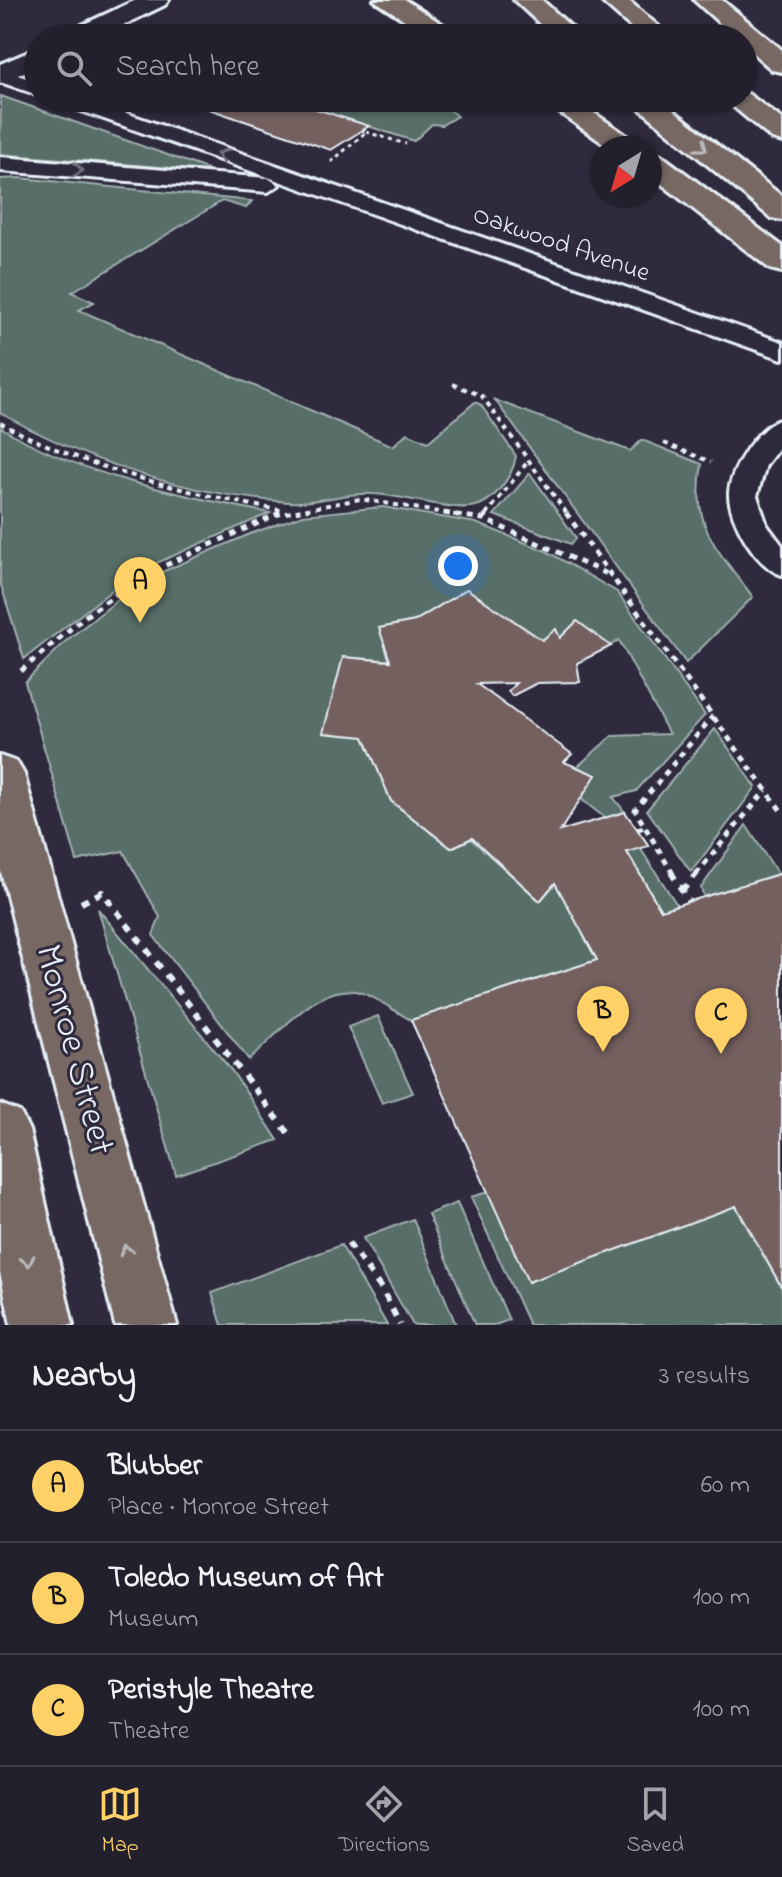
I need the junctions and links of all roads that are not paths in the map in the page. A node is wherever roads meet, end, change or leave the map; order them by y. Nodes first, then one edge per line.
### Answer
1 (156, 0) edge
2 (527, 0) edge
3 (613, 0) edge
4 (707, 0) edge
5 (387, 2) edge
6 (105, 24) edge
7 (426, 24) edge
8 (554, 24) edge
9 (642, 24) edge
10 (735, 24) edge
11 (758, 44) edge
12 (24, 63) edge
13 (782, 64) edge
14 (0, 75) edge
15 (24, 84) edge
16 (575, 112) edge
17 (658, 112) edge
18 (755, 112) edge
19 (105, 113) edge
20 (782, 133) edge
21 (612, 136) edge
22 (0, 164) edge
23 (662, 170) edge
24 (321, 180) junction
25 (782, 211) edge
26 (782, 262) edge
27 (782, 351) edge
28 (782, 427) edge
29 (782, 565) edge
30 (0, 774) edge
31 (0, 1130) edge
32 (42, 1325) edge
33 (146, 1325) edge

1 - 6 main road
2 - 8 main road
3 - 9 main road
4 - 10 main road
5 - 7 main road
11 - 13 main road
12 - 14 main road
14 - 15 street
16 - 21 main road
17 -> 25 main road
18 - 20 main road
24 -> 19 street, Oakwood Avenue
22 -> 24 street, Oakwood Avenue
23 - 26 main road
24 - 27 street, Oakwood Avenue
28 - 29 street
33 -> 30 main road, Monroe Street
31 -> 32 main road

